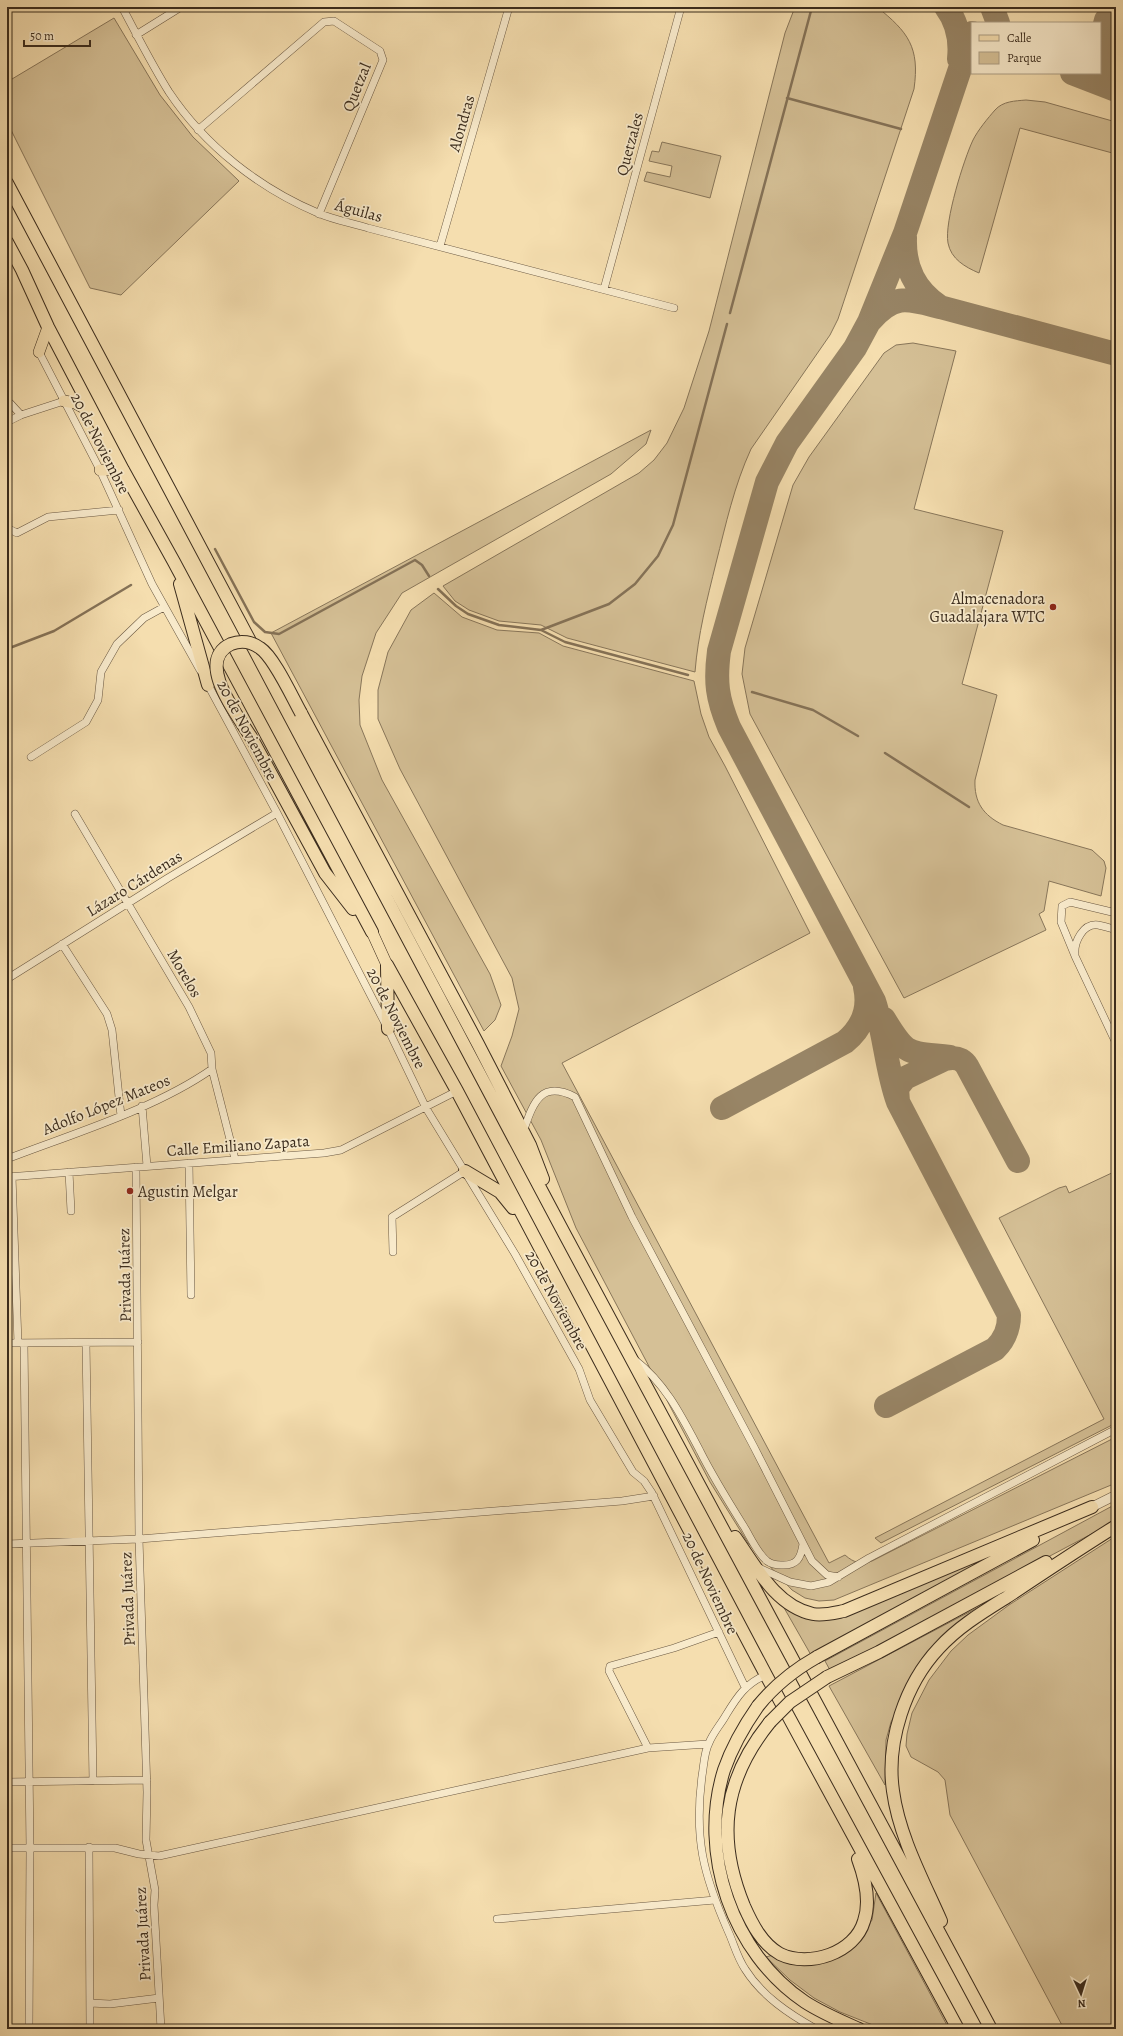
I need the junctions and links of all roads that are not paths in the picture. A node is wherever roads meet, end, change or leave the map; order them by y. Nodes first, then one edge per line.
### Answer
1 (122, 7) edge
2 (181, 7) edge
3 (509, 7) edge
4 (681, 7) edge
5 (136, 35) junction
6 (198, 130) junction
7 (7, 183) edge
8 (319, 214) junction
9 (7, 242) edge
10 (440, 246) junction
11 (604, 289) junction
12 (674, 308) dead end
13 (48, 327) junction
14 (39, 352) joint
15 (64, 401) junction
16 (7, 402) edge
17 (93, 413) junction
18 (21, 415) junction
19 (7, 422) edge
20 (100, 470) junction
21 (123, 470) junction
22 (119, 510) junction
23 (7, 528) edge
24 (174, 562) junction
25 (164, 607) junction
26 (208, 685) junction
27 (31, 757) dead end
28 (277, 813) junction
29 (75, 814) dead end
30 (128, 903) junction
31 (1116, 913) edge
32 (1116, 930) edge
33 (372, 932) junction
34 (62, 944) junction
35 (1075, 956) junction
36 (386, 965) junction
37 (7, 979) edge
38 (388, 1029) junction
39 (1116, 1043) edge
40 (212, 1069) junction
41 (457, 1091) junction
42 (142, 1106) junction
43 (426, 1108) junction
44 (121, 1116) junction
45 (523, 1132) junction
46 (7, 1159) edge
47 (235, 1159) junction
48 (189, 1163) junction
49 (147, 1166) junction
50 (136, 1167) junction
51 (465, 1171) junction
52 (69, 1172) junction
53 (9, 1177) edge
54 (70, 1210) dead end
55 (529, 1229) junction
56 (564, 1233) junction
57 (393, 1252) dead end
58 (191, 1295) dead end
59 (138, 1342) junction
60 (7, 1343) edge
61 (21, 1343) junction
62 (86, 1343) junction
63 (632, 1358) junction
64 (1116, 1429) edge
65 (702, 1488) junction
66 (1116, 1495) edge
67 (654, 1496) junction
68 (1092, 1507) junction
69 (1116, 1525) edge
70 (139, 1539) junction
71 (89, 1542) junction
72 (803, 1543) junction
73 (7, 1544) edge
74 (27, 1545) junction
75 (755, 1566) junction
76 (838, 1577) junction
77 (719, 1632) junction
78 (766, 1675) junction
79 (745, 1686) junction
80 (708, 1744) junction
81 (648, 1748) junction
82 (147, 1780) junction
83 (93, 1781) junction
84 (7, 1782) edge
85 (28, 1782) junction
86 (842, 1818) junction
87 (7, 1848) edge
88 (89, 1848) junction
89 (30, 1849) junction
90 (147, 1855) junction
91 (715, 1900) junction
92 (497, 1919) dead end
93 (159, 1998) junction
94 (90, 2003) junction
95 (978, 2006) junction
96 (29, 2029) edge
97 (90, 2029) edge
98 (161, 2029) edge
99 (816, 2029) edge
100 (859, 2029) edge
101 (958, 2029) edge
102 (991, 2029) edge

1 - 5 street, Águilas
2 - 5 street
3 - 10 street, Alondras
4 - 11 street, Quetzales
5 - 6 street, Águilas
6 - 8 street, Águilas
6 - 8 street, Quetzal
7 - 56 highway
8 - 10 street, Águilas
9 - 13 highway
10 - 11 street, Águilas
11 - 12 street, Águilas
13 - 14 main road
13 - 17 highway
14 - 15 street, 20 de Noviembre
15 - 17 main road
15 - 18 street
15 - 20 street, 20 de Noviembre
16 - 18 street
17 - 21 highway
18 - 19 street
20 - 21 main road
20 - 22 street, 20 de Noviembre
21 - 24 highway
22 - 23 street
22 - 25 street, 20 de Noviembre
24 - 26 highway
24 - 33 highway
25 - 26 street, 20 de Noviembre
25 - 27 street
26 - 28 street, 20 de Noviembre
28 - 30 street, Lázaro Cárdenas
28 - 38 street, 20 de Noviembre
29 - 30 street, Morelos
30 - 34 street, Lázaro Cárdenas
30 - 40 street, Morelos
31 - 35 street
32 - 35 street
33 - 36 main road
33 - 45 highway, bridge
34 - 37 street, Lázaro Cárdenas
34 - 44 street
35 - 39 street
36 - 38 highway
36 - 41 highway
38 - 43 street, 20 de Noviembre
40 - 42 street, Adolfo López Mateos
40 - 47 street, Morelos
41 - 43 street, Calle Emiliano Zapata
41 - 55 highway
42 - 44 street, Adolfo López Mateos
42 - 49 street
43 - 47 street, Calle Emiliano Zapata
43 - 51 street, 20 de Noviembre
44 - 46 street, Adolfo López Mateos
45 - 56 highway
45 - 72 street
47 - 48 street, Calle Emiliano Zapata
48 - 49 street, Calle Emiliano Zapata
48 - 58 street
49 - 50 street, Calle Emiliano Zapata
50 - 52 street, Calle Emiliano Zapata
50 - 59 street, Privada Juárez
51 - 55 highway
51 - 57 street
51 - 67 street, 20 de Noviembre
52 - 53 street, Calle Emiliano Zapata
52 - 54 street
53 - 61 street
55 - 78 highway
56 - 63 highway
59 - 62 street
59 - 70 street, Privada Juárez
60 - 61 street
61 - 62 street
61 - 74 street
62 - 71 street
63 - 65 highway
63 - 72 street
64 - 76 street
65 - 75 highway
65 - 95 highway
66 - 68 street
67 - 70 street
67 - 77 street, 20 de Noviembre
68 - 75 highway
68 - 100 highway, bridge
69 - 86 highway, bridge
69 - 95 highway
70 - 71 street
70 - 82 street, Privada Juárez
71 - 74 street
71 - 83 street
72 - 76 street
73 - 74 street
74 - 85 street
75 - 76 street
77 - 79 street, 20 de Noviembre
77 - 81 street
78 - 79 street
78 - 86 highway
79 - 80 street
80 - 81 street
80 - 91 street
81 - 90 street
82 - 83 street
82 - 90 street, Privada Juárez
83 - 85 street
84 - 85 street
85 - 89 street
86 - 101 highway
87 - 89 street
88 - 89 street
88 - 90 street
88 - 94 street
89 - 96 street
90 - 93 street, Privada Juárez
91 - 92 street
91 - 99 street
93 - 94 street
93 - 98 street, Privada Juárez
94 - 97 street
95 - 102 highway

